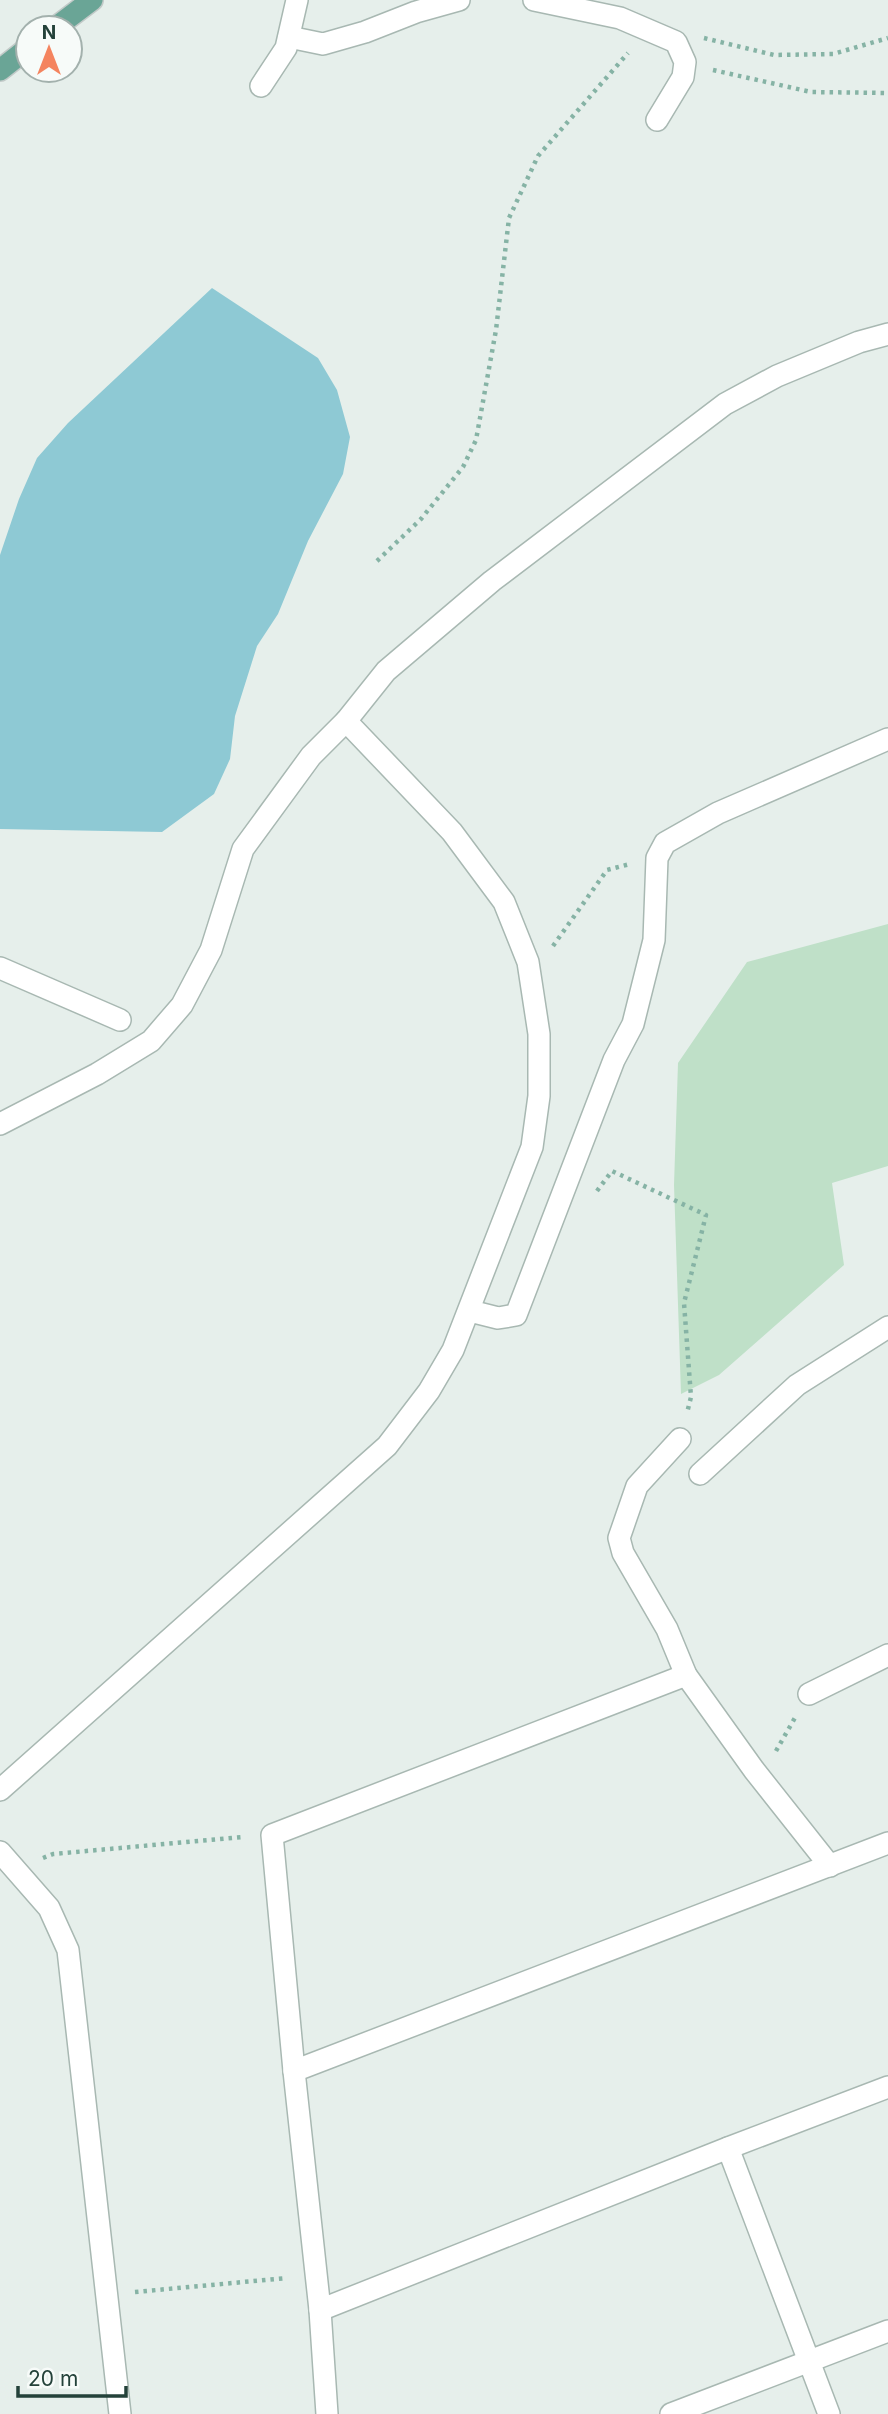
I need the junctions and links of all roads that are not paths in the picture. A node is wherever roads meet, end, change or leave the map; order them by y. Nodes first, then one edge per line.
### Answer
1 (92, 0) edge
2 (297, 0) edge
3 (459, 0) edge
4 (534, 0) edge
5 (74, 14) edge
6 (289, 37) junction
7 (261, 86) dead end
8 (657, 120) dead end
9 (888, 334) edge
10 (346, 721) junction
11 (888, 739) edge
12 (0, 968) edge
13 (120, 1020) dead end
14 (0, 1124) edge
15 (470, 1311) junction
16 (888, 1328) edge
17 (680, 1439) road end
18 (700, 1474) dead end
19 (888, 1655) edge
20 (686, 1675) junction
21 (809, 1694) road end
22 (0, 1790) edge
23 (888, 1843) edge
24 (0, 1852) edge
25 (830, 1866) junction
26 (294, 2071) junction
27 (888, 2087) edge
28 (728, 2148) junction
29 (320, 2310) junction
30 (888, 2331) edge
31 (808, 2361) junction
32 (120, 2414) edge
33 (327, 2414) edge
34 (671, 2414) edge
35 (829, 2414) edge

1 - 5 main road
2 - 6 street
3 - 6 street
4 - 8 street
6 - 7 street
9 - 10 street
10 - 14 street
10 - 15 street
11 - 15 street
12 - 13 street
15 - 22 street
16 - 18 street
17 - 20 street
19 - 21 street
20 - 25 street
20 - 26 street
23 - 25 street
24 - 32 street
25 - 26 street
26 - 29 street
27 - 28 street
28 - 29 street
28 - 31 street
29 - 33 street
30 - 31 street
31 - 34 street
31 - 35 street

